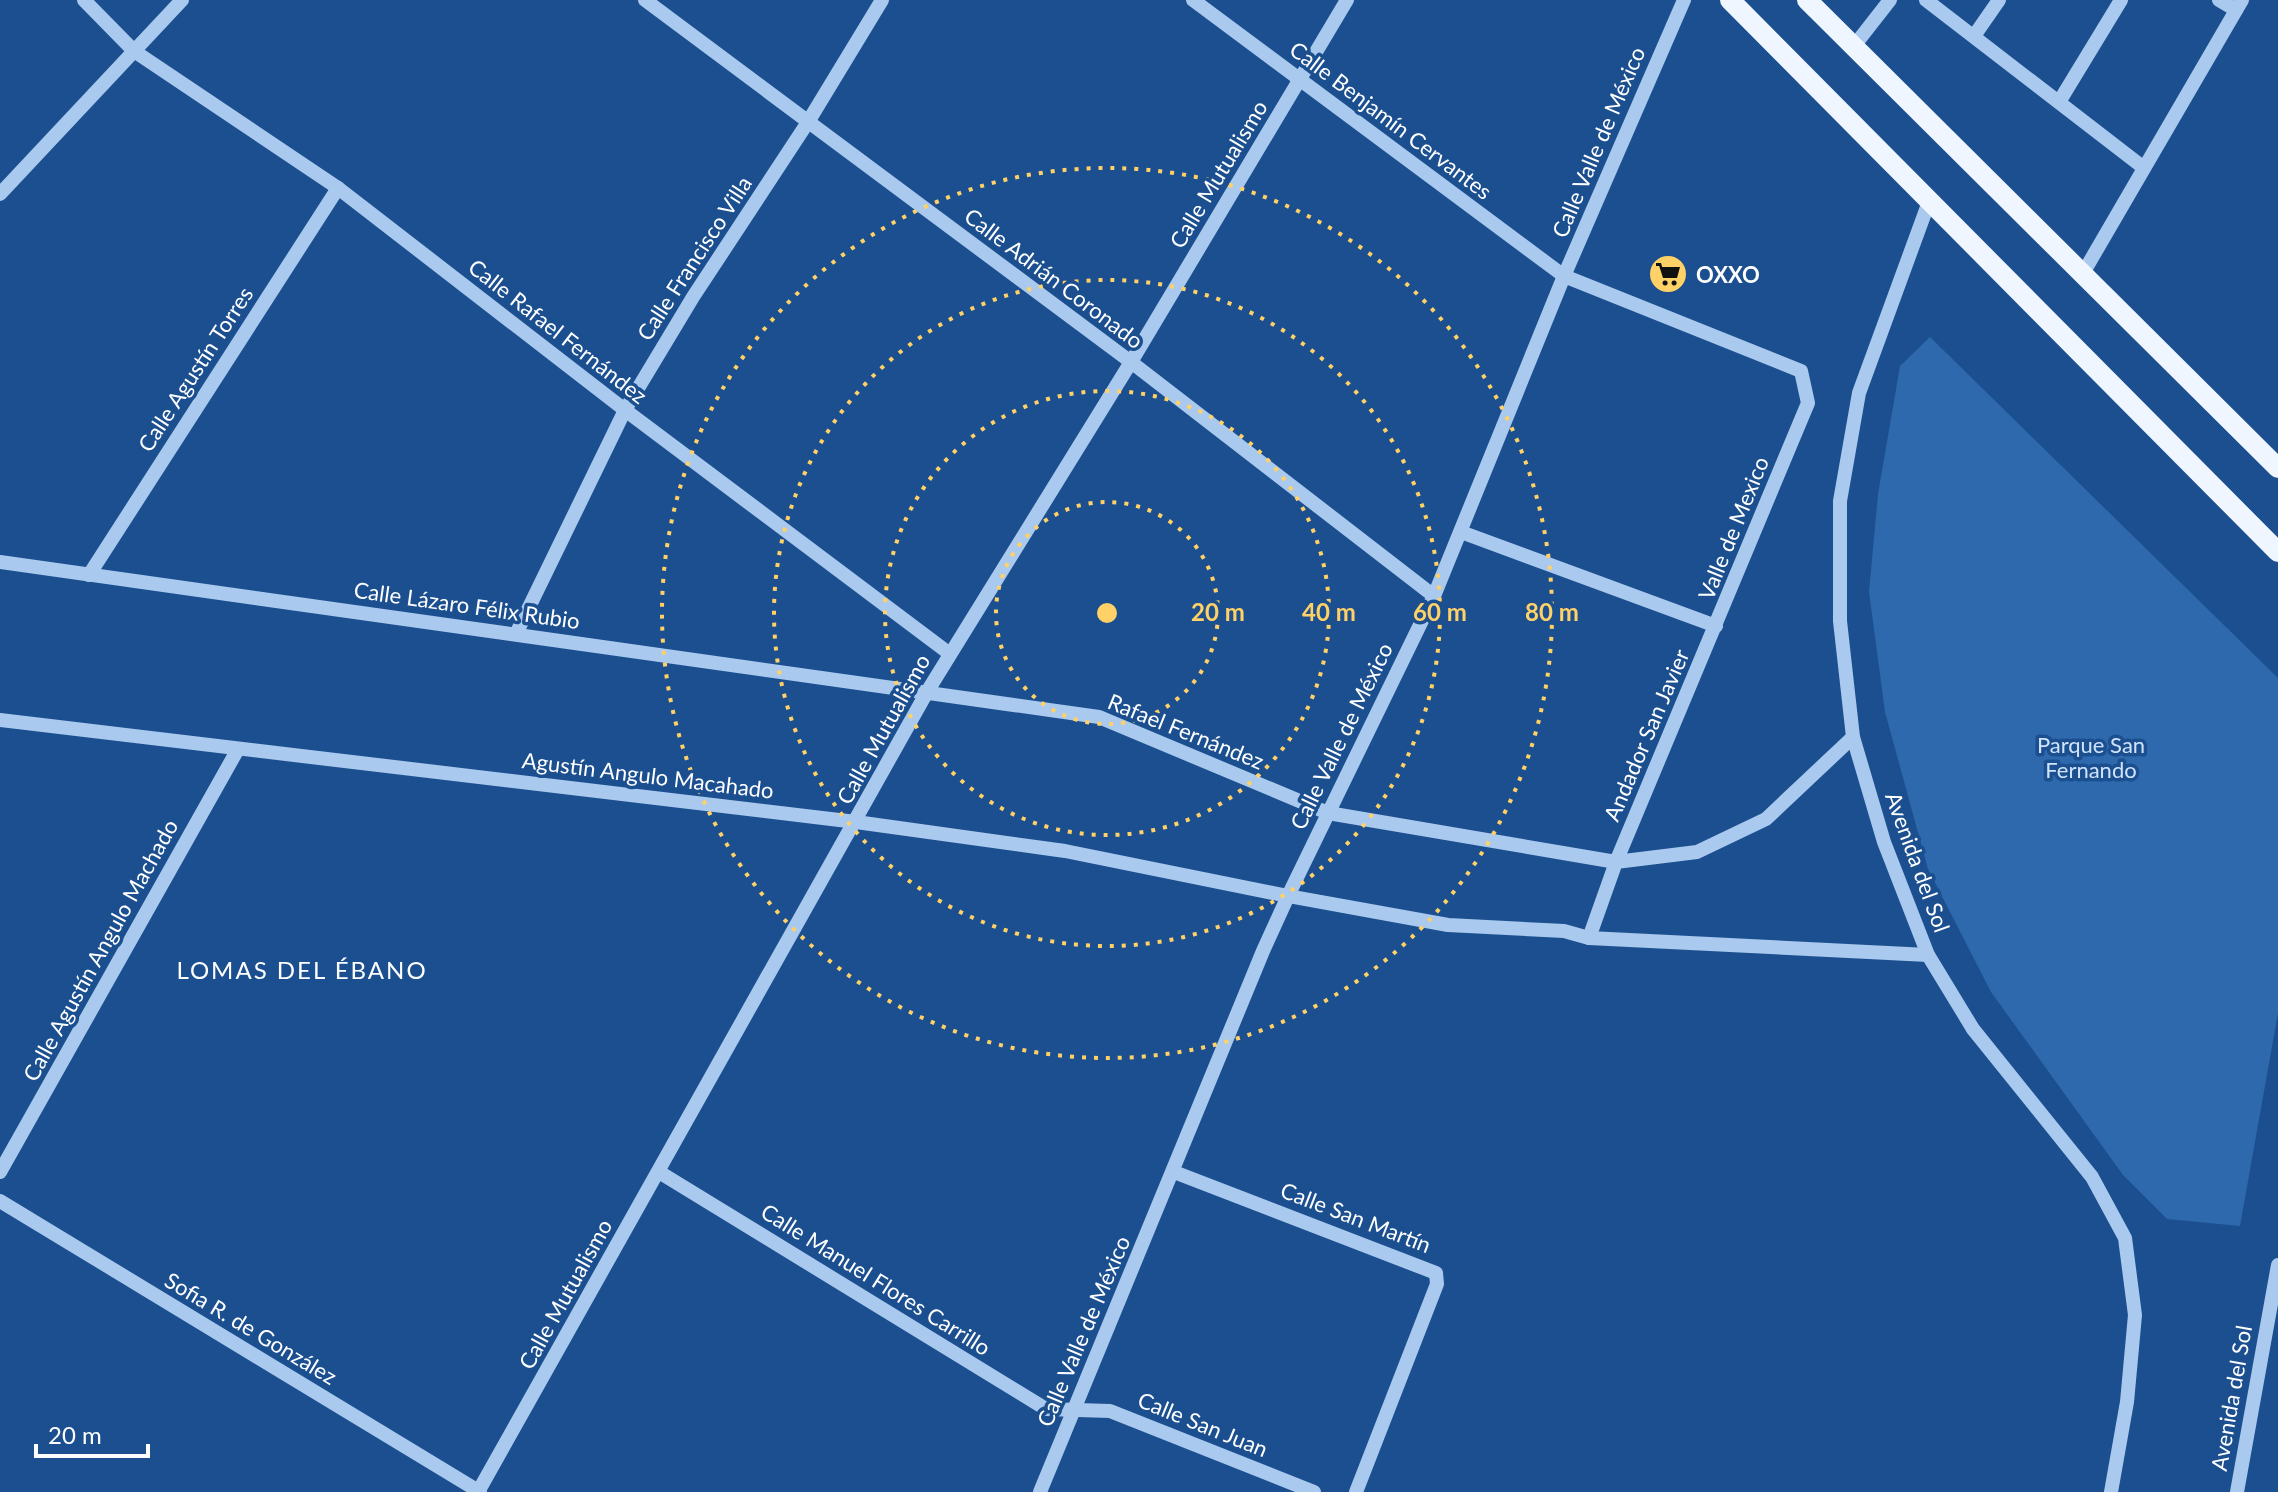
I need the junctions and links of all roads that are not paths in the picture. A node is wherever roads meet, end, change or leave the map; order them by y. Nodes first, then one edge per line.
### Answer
1 (84, 0) edge
2 (182, 0) edge
3 (645, 0) edge
4 (882, 0) edge
5 (1193, 0) edge
6 (1347, 0) edge
7 (1684, 0) edge
8 (1730, 0) edge
9 (1807, 0) edge
10 (1890, 0) edge
11 (1926, 0) edge
12 (1999, 0) edge
13 (2121, 0) edge
14 (2219, 0) edge
15 (2239, 5) edge
16 (1974, 36) junction
17 (1854, 46) junction
18 (134, 51) junction
19 (1300, 80) junction
20 (2059, 102) junction
21 (808, 122) junction
22 (2144, 168) junction
23 (338, 188) junction
24 (0, 194) edge
25 (1930, 199) junction
26 (2082, 275) junction
27 (1564, 276) junction
28 (1131, 362) junction
29 (1801, 371) joint
30 (625, 410) junction
31 (2278, 468) edge
32 (1461, 532) junction
33 (2278, 552) edge
34 (0, 562) edge
35 (89, 575) junction
36 (1434, 596) junction
37 (1716, 626) junction
38 (516, 634) junction
39 (950, 654) junction
40 (927, 692) junction
41 (0, 720) edge
42 (1853, 737) junction
43 (238, 749) junction
44 (1328, 813) junction
45 (856, 822) junction
46 (1616, 862) junction
47 (1288, 896) junction
48 (1589, 938) junction
49 (1928, 955) junction
50 (0, 1172) edge
51 (659, 1172) junction
52 (1174, 1172) junction
53 (0, 1201) edge
54 (2278, 1265) edge
55 (1073, 1410) junction
56 (479, 1492) edge
57 (1040, 1492) edge
58 (1314, 1492) edge
59 (1356, 1492) edge
60 (2111, 1492) edge
61 (2237, 1492) edge

1 - 18 street, Calle Rafael Fernández
2 - 18 street
3 - 21 street, Calle Adrián Coronado
4 - 21 street, Calle Francisco Villa
5 - 19 street, Calle Benjamín Cervantes
6 - 19 street, Calle Mutualismo
7 - 27 street, Calle Valle de México
8 - 25 main road
9 - 17 main road
10 - 17 street
11 - 16 street
12 - 16 street
13 - 20 street
14 - 15 street
15 - 22 street
16 - 20 street
17 - 26 main road
18 - 23 street, Calle Rafael Fernández
18 - 24 street
19 - 27 street, Calle Benjamín Cervantes
19 - 28 street, Calle Mutualismo
20 - 22 street
21 - 28 street, Calle Adrián Coronado
21 - 30 street, Calle Francisco Villa
22 - 26 street
23 - 30 street, Calle Rafael Fernández
23 - 35 street, Calle Agustín Torres
25 - 33 main road
25 - 42 street, Avenida del Sol
26 - 31 main road
27 - 29 street, Calle Benjamín Cervantes
27 - 32 street, Calle Valle de México
28 - 36 street, Calle Adrián Coronado
28 - 39 street, Calle Mutualismo
29 - 37 street, Valle de Mexico
30 - 38 street, Calle Francisco Villa
30 - 39 street, Calle Rafael Fernández
32 - 36 street, Calle Valle de México
32 - 37 street, Valle de Mexico
34 - 35 street, Calle Lázaro Félix Rubio
35 - 38 street, Calle Lázaro Félix Rubio
36 - 44 street, Calle Valle de México
37 - 46 street, Andador San Javier
38 - 40 street, Calle Lázaro Félix Rubio
39 - 40 street, Calle Mutualismo
40 - 44 street, Rafael Fernández
40 - 45 street, Calle Mutualismo
41 - 43 street, Agustín Angulo Macahado
42 - 46 street, Rafael Fernández
42 - 49 street, Avenida del Sol
43 - 45 street, Agustín Angulo Macahado
43 - 50 street, Calle Agustín Angulo Machado
44 - 46 street, Rafael Fernández
44 - 47 street, Calle Valle de México
45 - 47 street, Agustín Angulo Macahado
45 - 51 street, Calle Mutualismo
46 - 48 street, Andador San Javier
47 - 48 street, Agustín Angulo Macahado
47 - 52 street, Calle Valle de México
48 - 49 street, Agustín Angulo Macahado
49 - 60 street, Avenida del Sol
51 - 55 street, Calle Manuel Flores Carrillo
51 - 56 street, Calle Mutualismo
52 - 55 street, Calle Valle de México
52 - 59 street, Calle San Martín
53 - 56 street, Sofia R. de González
54 - 61 street, Avenida del Sol
55 - 57 street, Calle Valle de México
55 - 58 street, Calle San Juan

